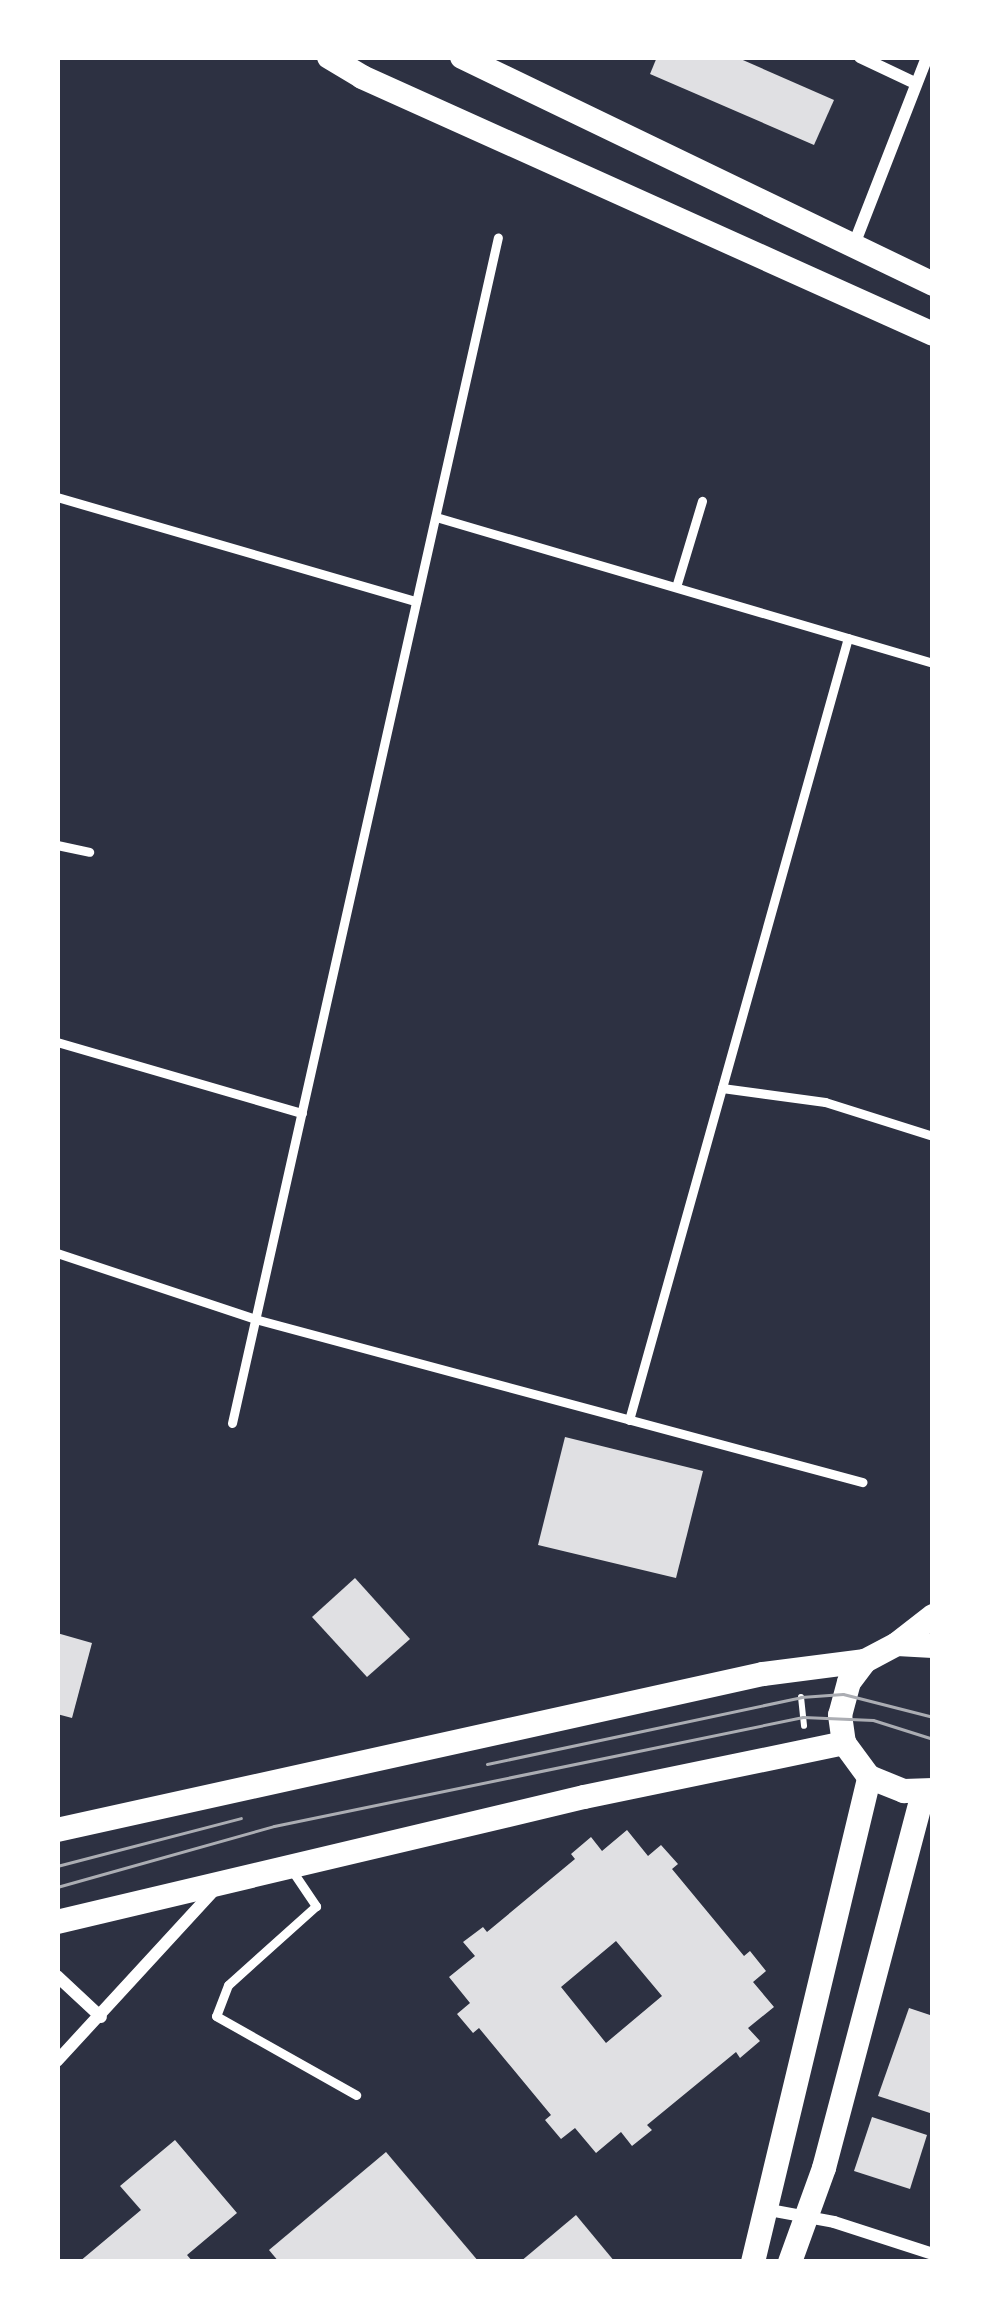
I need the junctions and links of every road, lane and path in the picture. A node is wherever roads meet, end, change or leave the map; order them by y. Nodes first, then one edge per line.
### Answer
1 (329, 57) edge
2 (462, 57) edge
3 (860, 57) edge
4 (927, 57) edge
5 (915, 83) junction
6 (499, 237) dead end
7 (853, 248) junction
8 (933, 284) edge
9 (933, 334) edge
10 (57, 496) edge
11 (702, 501) dead end
12 (436, 517) junction
13 (676, 587) junction
14 (416, 601) junction
15 (848, 638) junction
16 (933, 663) edge
17 (57, 845) edge
18 (89, 852) dead end
19 (57, 1042) edge
20 (722, 1088) junction
21 (302, 1113) junction
22 (933, 1136) edge
23 (57, 1253) edge
24 (255, 1319) junction
25 (629, 1420) junction
26 (232, 1423) dead end
27 (862, 1482) dead end
28 (933, 1616) edge
29 (897, 1644) junction
30 (933, 1646) edge
31 (865, 1661) junction
32 (844, 1743) junction
33 (869, 1777) junction
34 (928, 1791) edge
35 (57, 1830) edge
36 (288, 1864) junction
37 (224, 1878) junction
38 (57, 1922) edge
39 (57, 1976) edge
40 (100, 2017) junction
41 (57, 2061) edge
42 (356, 2095) dead end
43 (763, 2209) junction
44 (807, 2217) junction
45 (933, 2254) edge
46 (753, 2262) edge
47 (790, 2262) edge

1 - 9 main road
2 - 7 main road
3 - 5 street
4 - 5 street
5 - 7 street
6 - 12 lane
7 - 8 main road
10 - 14 lane
11 - 13 lane
12 - 13 lane
12 - 14 lane
13 - 15 lane
14 - 21 lane
15 - 16 lane
15 - 20 lane
17 - 18 lane
19 - 21 lane
20 - 22 lane
20 - 25 lane
21 - 24 lane
23 - 24 lane
24 - 25 lane
24 - 26 lane
25 - 27 lane
28 - 29 main road
29 - 30 main road
29 - 31 main road
31 - 32 main road
31 - 35 main road
32 - 33 main road
32 - 36 main road
33 - 34 main road
33 - 43 main road
34 - 44 main road
36 - 37 main road
36 - 42 lane
37 - 38 main road
37 - 40 street
39 - 40 street
40 - 41 street
43 - 44 street
43 - 46 main road
44 - 45 street
44 - 47 main road

